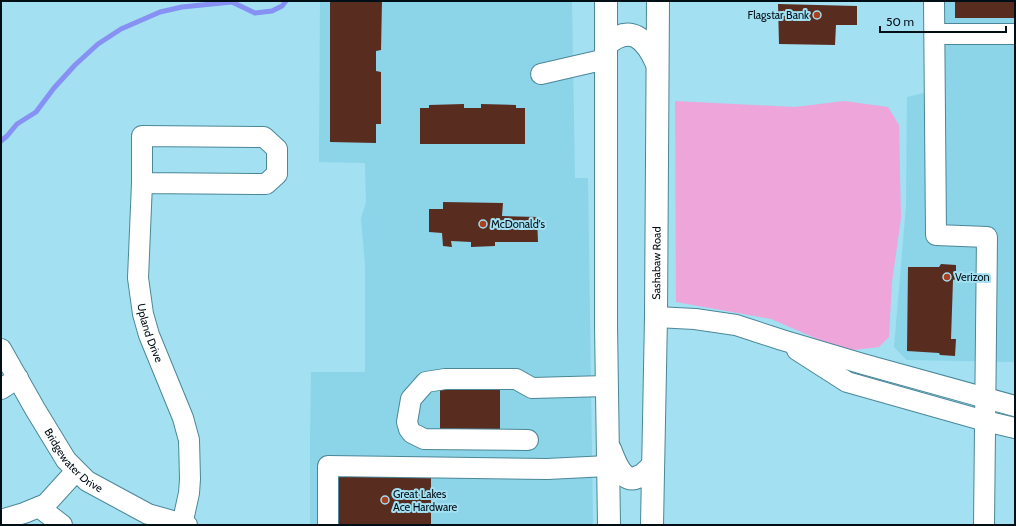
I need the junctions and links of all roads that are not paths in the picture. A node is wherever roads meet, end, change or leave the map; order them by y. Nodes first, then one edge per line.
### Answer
1 (606, 1) edge
2 (658, 1) edge
3 (934, 1) edge
4 (934, 34) junction
5 (1015, 34) edge
6 (606, 52) junction
7 (657, 64) junction
8 (541, 74) dead end
9 (142, 182) junction
10 (656, 317) junction
11 (782, 340) junction
12 (1, 349) edge
13 (18, 378) junction
14 (607, 386) junction
15 (1, 389) edge
16 (986, 398) junction
17 (1015, 406) edge
18 (985, 421) junction
19 (1015, 428) edge
20 (528, 440) dead end
21 (608, 442) junction
22 (608, 466) junction
23 (653, 466) junction
24 (76, 471) junction
25 (39, 507) junction
26 (1, 520) edge
27 (62, 525) edge
28 (184, 525) edge
29 (328, 525) edge
30 (609, 525) edge
31 (652, 525) edge
32 (984, 525) edge

1 - 6 main road
2 - 7 main road, Sashabaw Road
3 - 4 street
4 - 5 street
4 - 16 street
6 - 7 main road
6 - 8 street
6 - 14 main road
7 - 10 main road, Sashabaw Road
9 - 9 street, Upland Drive
9 - 28 street, Upland Drive
10 - 11 street
10 - 23 main road, Sashabaw Road
11 - 16 street
11 - 18 street
12 - 13 street, Bridgewater Drive
13 - 15 street
13 - 24 street, Bridgewater Drive
14 - 20 street
14 - 21 main road
16 - 17 street
16 - 18 street
18 - 19 street
18 - 32 street
21 - 22 main road
21 - 23 main road
22 - 29 street
22 - 30 main road
23 - 31 main road, Sashabaw Road
24 - 25 street
24 - 28 street, Bridgewater Drive
25 - 26 street
25 - 27 street

